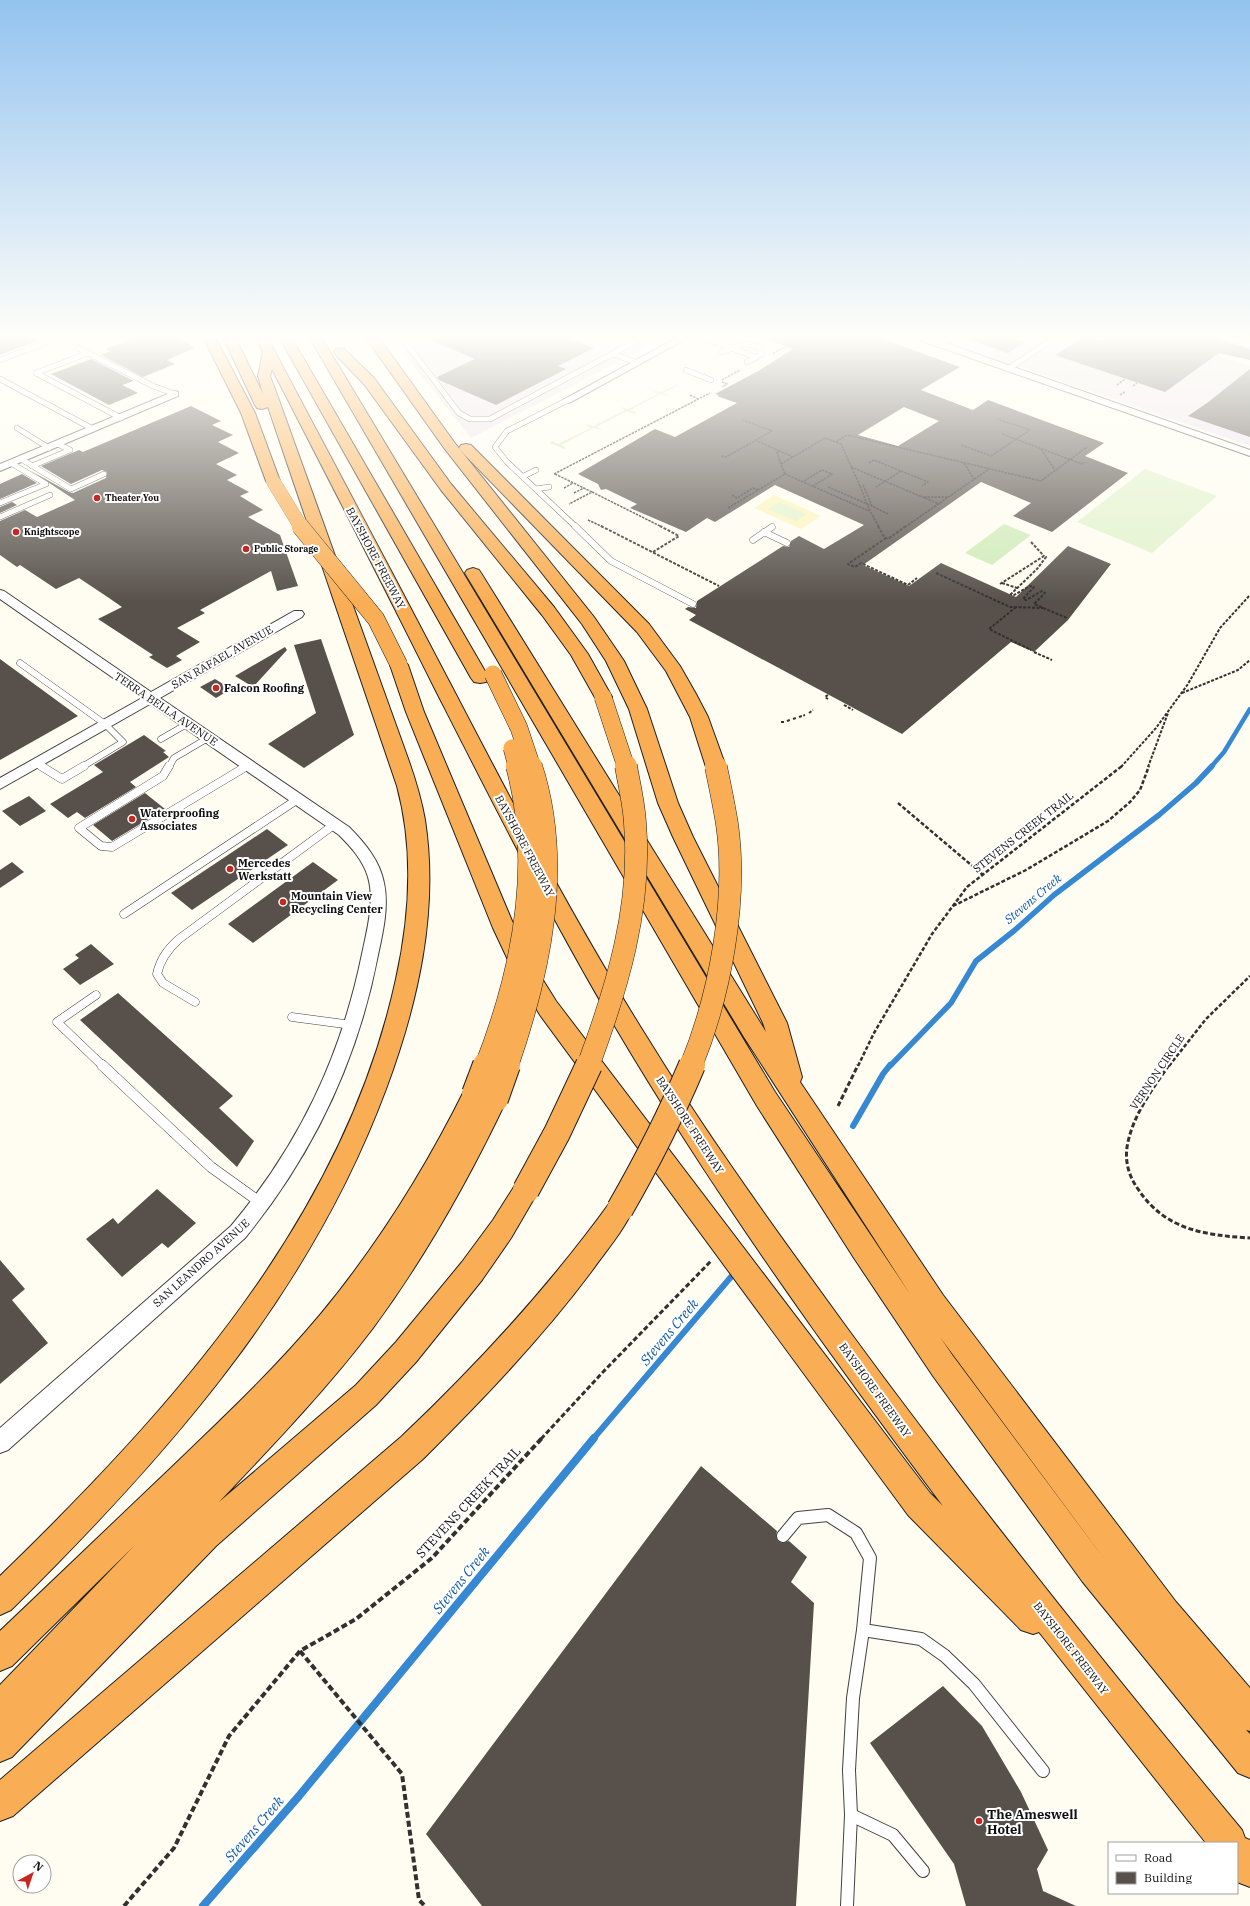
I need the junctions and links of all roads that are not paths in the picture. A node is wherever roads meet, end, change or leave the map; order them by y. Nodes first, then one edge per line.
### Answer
1 (84, 424) edge
2 (105, 424) edge
3 (253, 424) edge
4 (270, 424) edge
5 (281, 424) edge
6 (306, 424) edge
7 (336, 424) edge
8 (350, 424) edge
9 (376, 424) edge
10 (400, 424) edge
11 (434, 424) edge
12 (443, 424) edge
13 (521, 424) edge
14 (1167, 424) edge
15 (17, 428) dead end
16 (93, 429) junction
17 (395, 445) dead end
18 (53, 446) junction
19 (1250, 453) edge
20 (16, 461) junction
21 (32, 466) junction
22 (0, 468) edge
23 (536, 470) dead end
24 (104, 474) dead end
25 (524, 476) junction
26 (549, 487) dead end
27 (536, 490) junction
28 (50, 495) dead end
29 (0, 504) edge
30 (0, 518) edge
31 (772, 527) dead end
32 (764, 532) junction
33 (320, 536) junction
34 (753, 540) dead end
35 (787, 543) dead end
36 (2, 598) edge
37 (693, 604) dead end
38 (298, 614) dead end
39 (20, 663) dead end
40 (486, 676) junction
41 (150, 698) junction
42 (105, 724) junction
43 (187, 724) junction
44 (208, 738) junction
45 (161, 739) dead end
46 (37, 763) junction
47 (248, 765) junction
48 (0, 784) edge
49 (298, 799) junction
50 (334, 823) junction
51 (124, 914) dead end
52 (96, 995) dead end
53 (194, 1002) dead end
54 (292, 1017) dead end
55 (352, 1025) junction
56 (794, 1094) junction
57 (485, 1097) junction
58 (262, 1204) junction
59 (0, 1442) edge
60 (783, 1536) dead end
61 (0, 1599) edge
62 (863, 1630) junction
63 (0, 1654) edge
64 (1101, 1686) junction
65 (0, 1709) edge
66 (1250, 1714) edge
67 (0, 1745) edge
68 (1250, 1761) edge
69 (1043, 1771) dead end
70 (0, 1803) edge
71 (851, 1815) junction
72 (1228, 1842) edge
73 (1238, 1854) edge
74 (1250, 1869) edge
75 (922, 1870) dead end
76 (847, 1906) edge

1 - 16 lane
2 - 16 street
3 - 64 highway, bridge
4 - 33 highway
5 - 33 highway
6 - 64 highway, BAYSHORE FREEWAY
7 - 40 highway
8 - 40 highway
9 - 68 highway
10 - 67 highway, bridge
11 - 56 highway
12 - 70 highway, bridge
13 - 25 lane
14 - 19 street
15 - 18 lane
16 - 18 street
17 - 56 highway
18 - 20 street
18 - 21 lane
20 - 21 lane
20 - 22 street
20 - 29 lane
21 - 24 lane
23 - 25 lane
25 - 27 lane
26 - 27 lane
27 - 37 lane
28 - 30 lane
31 - 32 lane
32 - 34 lane
32 - 35 lane
33 - 61 highway
36 - 41 street, TERRA BELLA AVENUE
38 - 41 street, SAN RAFAEL AVENUE
39 - 42 lane
40 - 57 highway, bridge
41 - 42 street, SAN RAFAEL AVENUE
41 - 43 street, TERRA BELLA AVENUE
42 - 46 street, SAN RAFAEL AVENUE
42 - 46 lane
43 - 44 street, TERRA BELLA AVENUE
43 - 45 lane
44 - 47 street, TERRA BELLA AVENUE
44 - 47 lane
46 - 48 street, SAN RAFAEL AVENUE
47 - 49 street, TERRA BELLA AVENUE
49 - 50 street, TERRA BELLA AVENUE
49 - 51 lane
50 - 53 lane
50 - 55 street, SAN LEANDRO AVENUE
52 - 58 lane
54 - 55 lane
55 - 58 street, SAN LEANDRO AVENUE
56 - 66 highway
57 - 63 highway
57 - 65 highway
58 - 59 street, SAN LEANDRO AVENUE
60 - 62 lane
62 - 69 lane
62 - 71 lane
64 - 72 highway, BAYSHORE FREEWAY
71 - 75 lane
71 - 76 lane
73 - 74 highway

